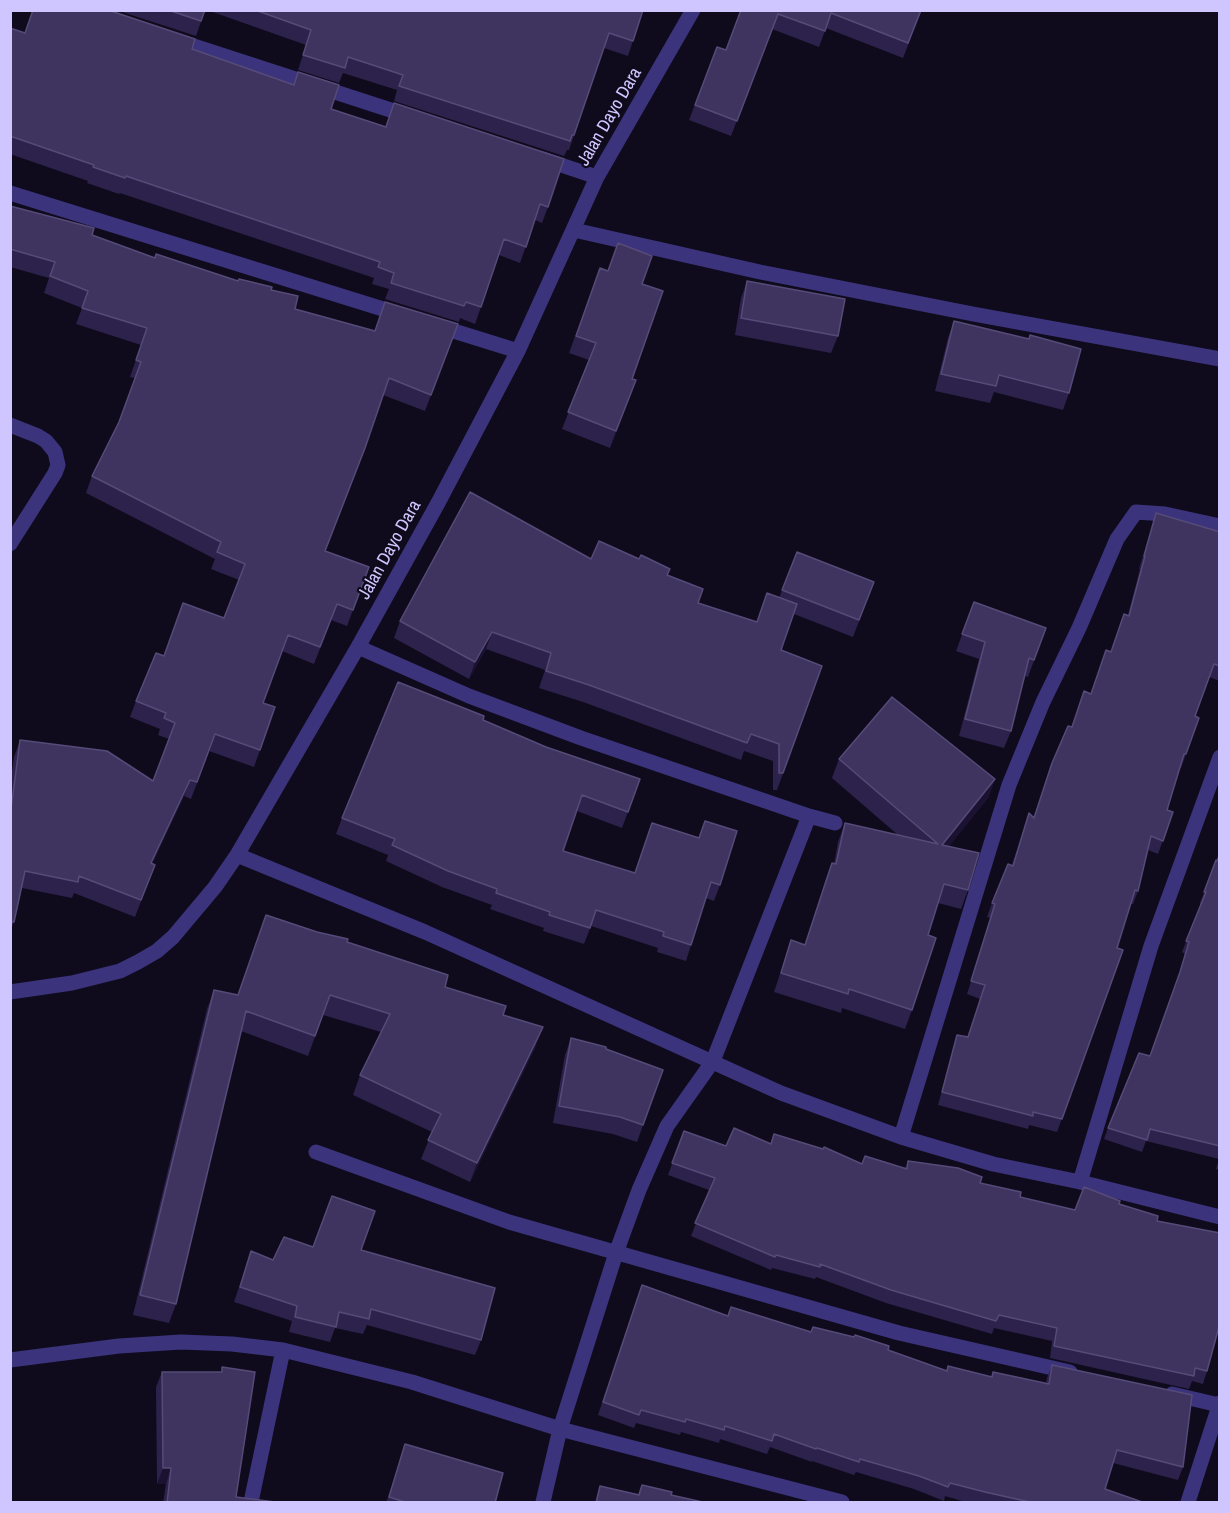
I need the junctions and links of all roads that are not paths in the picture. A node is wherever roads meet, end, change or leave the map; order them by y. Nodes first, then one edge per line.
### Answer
1 (687, 12) edge
2 (163, 36) edge
3 (426, 121) edge
4 (528, 155) edge
5 (597, 177) junction
6 (10, 193) edge
7 (574, 230) junction
8 (518, 351) junction
9 (1220, 359) edge
10 (10, 425) edge
11 (1220, 526) edge
12 (10, 544) edge
13 (358, 647) junction
14 (1220, 757) edge
15 (809, 816) junction
16 (835, 823) dead end
17 (237, 855) junction
18 (10, 992) edge
19 (713, 1061) junction
20 (901, 1137) junction
21 (316, 1152) dead end
22 (1080, 1182) junction
23 (1220, 1217) edge
24 (616, 1253) junction
25 (283, 1350) junction
26 (10, 1360) edge
27 (1084, 1376) edge
28 (1152, 1390) edge
29 (1219, 1404) edge
30 (560, 1429) junction
31 (251, 1503) edge
32 (543, 1503) edge
33 (842, 1503) edge
34 (1188, 1503) edge

1 - 5 street, Jalan Dayo Dara
2 - 3 street
4 - 5 street
5 - 7 street, Jalan Dayo Dara
6 - 8 street
7 - 8 street, Jalan Dayo Dara
7 - 9 street
8 - 13 street, Jalan Dayo Dara
10 - 12 street
11 - 20 street
13 - 15 street
13 - 17 street, Jalan Dayo Dara
14 - 22 street
15 - 16 street
15 - 19 street
17 - 18 street, Jalan Dayo Dara
17 - 19 street
19 - 20 street
19 - 24 street
20 - 22 street
21 - 24 street
22 - 23 street
24 - 27 street
24 - 30 street
25 - 26 street
25 - 30 street
25 - 31 street
28 - 29 street
29 - 34 street
30 - 32 street
30 - 33 street

